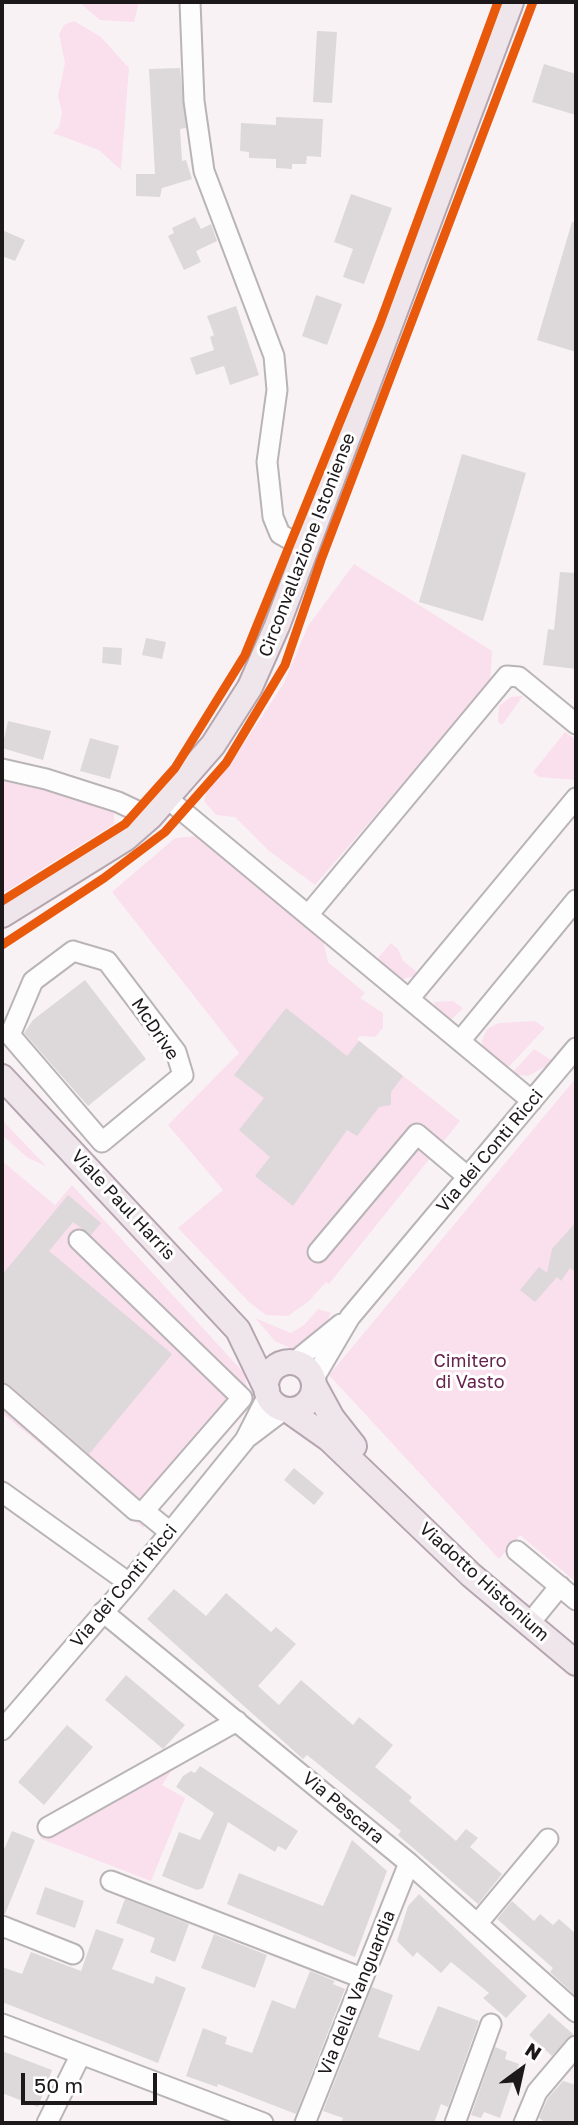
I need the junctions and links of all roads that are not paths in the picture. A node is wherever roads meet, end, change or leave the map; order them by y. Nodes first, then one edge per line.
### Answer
1 (190, 2) edge
2 (511, 2) edge
3 (307, 549) junction
4 (576, 724) edge
5 (2, 769) edge
6 (168, 799) junction
7 (576, 799) edge
8 (150, 817) junction
9 (576, 900) edge
10 (5, 914) edge
11 (308, 915) junction
12 (73, 951) joint
13 (409, 999) junction
14 (460, 1041) junction
15 (576, 1048) edge
16 (3, 1079) edge
17 (532, 1101) junction
18 (468, 1177) junction
19 (79, 1240) dead end
20 (318, 1252) dead end
21 (350, 1317) junction
22 (238, 1330) junction
23 (292, 1363) junction
24 (314, 1382) junction
25 (2, 1394) edge
26 (277, 1401) junction
27 (2, 1492) edge
28 (395, 1499) junction
29 (144, 1511) junction
30 (170, 1532) junction
31 (517, 1551) dead end
32 (129, 1583) junction
33 (560, 1586) junction
34 (576, 1600) edge
35 (103, 1612) junction
36 (529, 1624) junction
37 (576, 1663) edge
38 (237, 1721) junction
39 (2, 1730) edge
40 (48, 1827) dead end
41 (548, 1839) dead end
42 (409, 1863) junction
43 (111, 1881) dead end
44 (477, 1924) junction
45 (2, 1926) edge
46 (73, 1954) dead end
47 (362, 1978) junction
48 (576, 2012) edge
49 (2, 2024) edge
50 (491, 2024) dead end
51 (576, 2046) edge
52 (81, 2054) junction
53 (236, 2119) edge
54 (47, 2123) edge
55 (263, 2123) edge
56 (305, 2123) edge
57 (455, 2123) edge
58 (524, 2123) edge

1 - 3 street
2 - 3 main road, Circonvallazione Istoniense
3 - 6 main road, Circonvallazione Istoniense
4 - 11 street
5 - 8 street
6 - 8 main road, Circonvallazione Istoniense
6 - 11 street
7 - 13 street
8 - 10 main road, Circonvallazione Istoniense
9 - 14 street
11 - 13 street
12 - 12 street, McDrive
13 - 14 street
14 - 17 street
15 - 17 street, Via dei Conti Ricci
16 - 22 main road, Viale Paul Harris
17 - 18 street, Via dei Conti Ricci
18 - 20 street
18 - 21 street, Via dei Conti Ricci
19 - 29 street
21 - 23 street, Via dei Conti Ricci
21 - 24 street, Via dei Conti Ricci
22 - 23 main road, Viale Paul Harris
22 - 26 main road, Viale Paul Harris
23 - 24 main road
23 - 26 main road
24 - 26 main road
24 - 28 main road, Viadotto Histonium
25 - 29 street
26 - 28 main road, Viadotto Histonium
26 - 30 street, Via dei Conti Ricci
27 - 32 street
28 - 36 main road, Viadotto Histonium
29 - 30 street
30 - 32 street, Via dei Conti Ricci
31 - 33 street
32 - 35 street, Via dei Conti Ricci
33 - 34 street
33 - 36 street
35 - 38 street, Via Pescara
35 - 39 street, Via dei Conti Ricci
36 - 37 main road, Viadotto Histonium
38 - 40 street
38 - 42 street, Via Pescara
41 - 44 street
42 - 44 street, Via Pescara
42 - 47 street, Via della Vanguardia
43 - 47 street
44 - 48 street, Via Pescara
45 - 46 street
47 - 56 street, Via della Vanguardia
49 - 52 street
50 - 57 street
51 - 58 street
52 - 53 street
52 - 54 street
53 - 55 street

